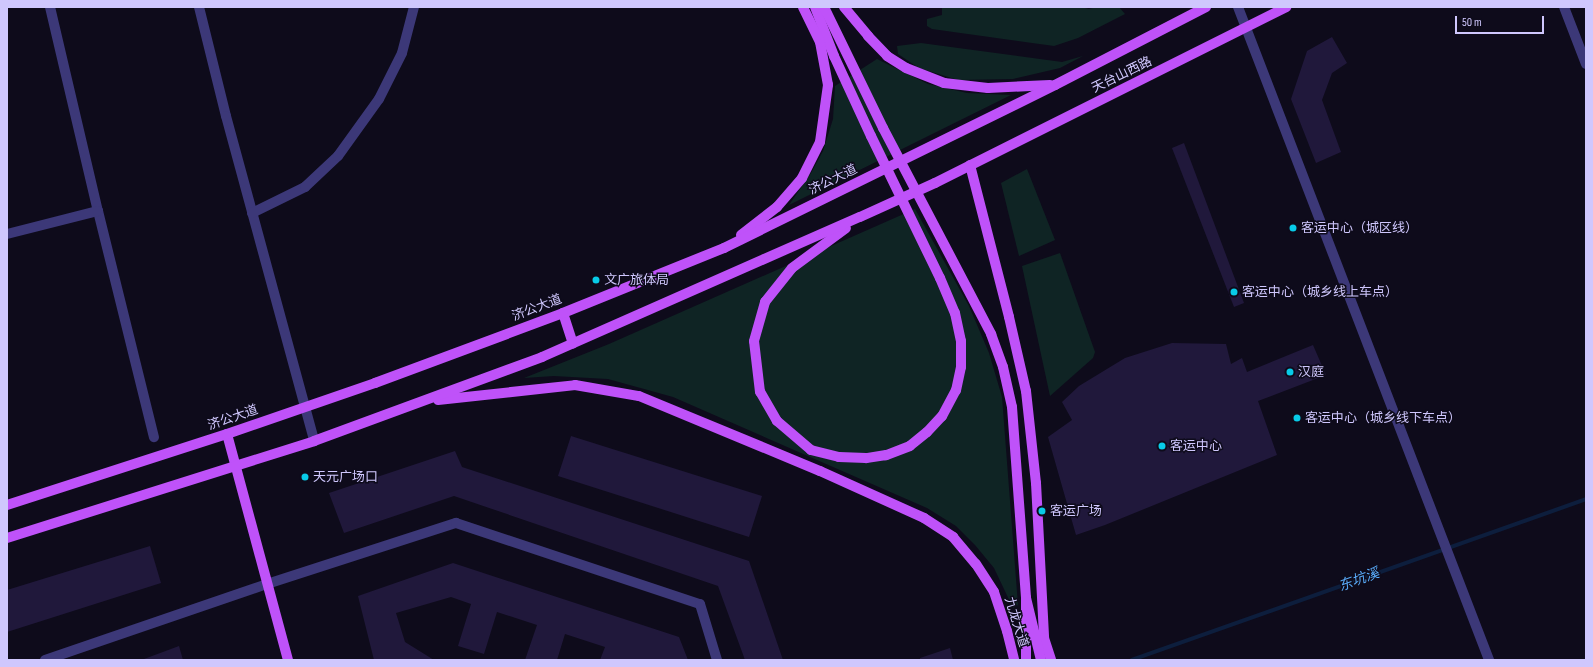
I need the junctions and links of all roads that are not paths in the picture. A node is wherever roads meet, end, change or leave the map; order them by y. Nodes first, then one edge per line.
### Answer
1 (50, 7) edge
2 (200, 7) edge
3 (414, 7) edge
4 (803, 7) edge
5 (844, 7) edge
6 (1206, 7) edge
7 (1238, 7) edge
8 (1286, 7) edge
9 (1564, 7) edge
10 (819, 9) edge
11 (1246, 28) junction
12 (1586, 64) edge
13 (1055, 85) junction
14 (970, 165) junction
15 (98, 211) junction
16 (252, 213) junction
17 (860, 217) junction
18 (7, 234) edge
19 (724, 248) junction
20 (562, 313) junction
21 (573, 343) junction
22 (422, 402) junction
23 (304, 408) junction
24 (227, 434) junction
25 (154, 437) dead end
26 (314, 441) junction
27 (236, 466) junction
28 (7, 505) edge
29 (7, 538) edge
30 (267, 584) junction
31 (1026, 598) junction
32 (45, 660) edge
33 (288, 660) edge
34 (717, 660) edge
35 (1014, 660) edge
36 (1026, 660) edge
37 (1040, 660) edge
38 (1051, 660) edge
39 (1489, 660) edge

1 - 15 street
2 - 16 street
3 - 16 street
4 - 19 main road
5 - 13 main road
6 - 13 main road, 天台山西路
7 - 11 street
8 - 11 main road, 天台山西路
9 - 12 street
10 - 17 main road
10 - 31 main road
11 - 14 main road, 天台山西路
11 - 39 street
13 - 19 main road, 济公大道
14 - 17 main road
14 - 38 main road
15 - 18 street
15 - 25 street
16 - 23 street
17 - 21 main road
19 - 20 main road, 济公大道
20 - 21 main road
20 - 23 main road, 济公大道
21 - 22 main road
22 - 26 main road
22 - 35 main road, 九龙大道
23 - 24 main road, 济公大道
23 - 26 street
24 - 27 main road
24 - 28 main road, 济公大道
26 - 27 main road
27 - 29 main road
27 - 30 main road
30 - 32 street
30 - 33 main road
30 - 34 street
31 - 36 main road
31 - 37 main road

